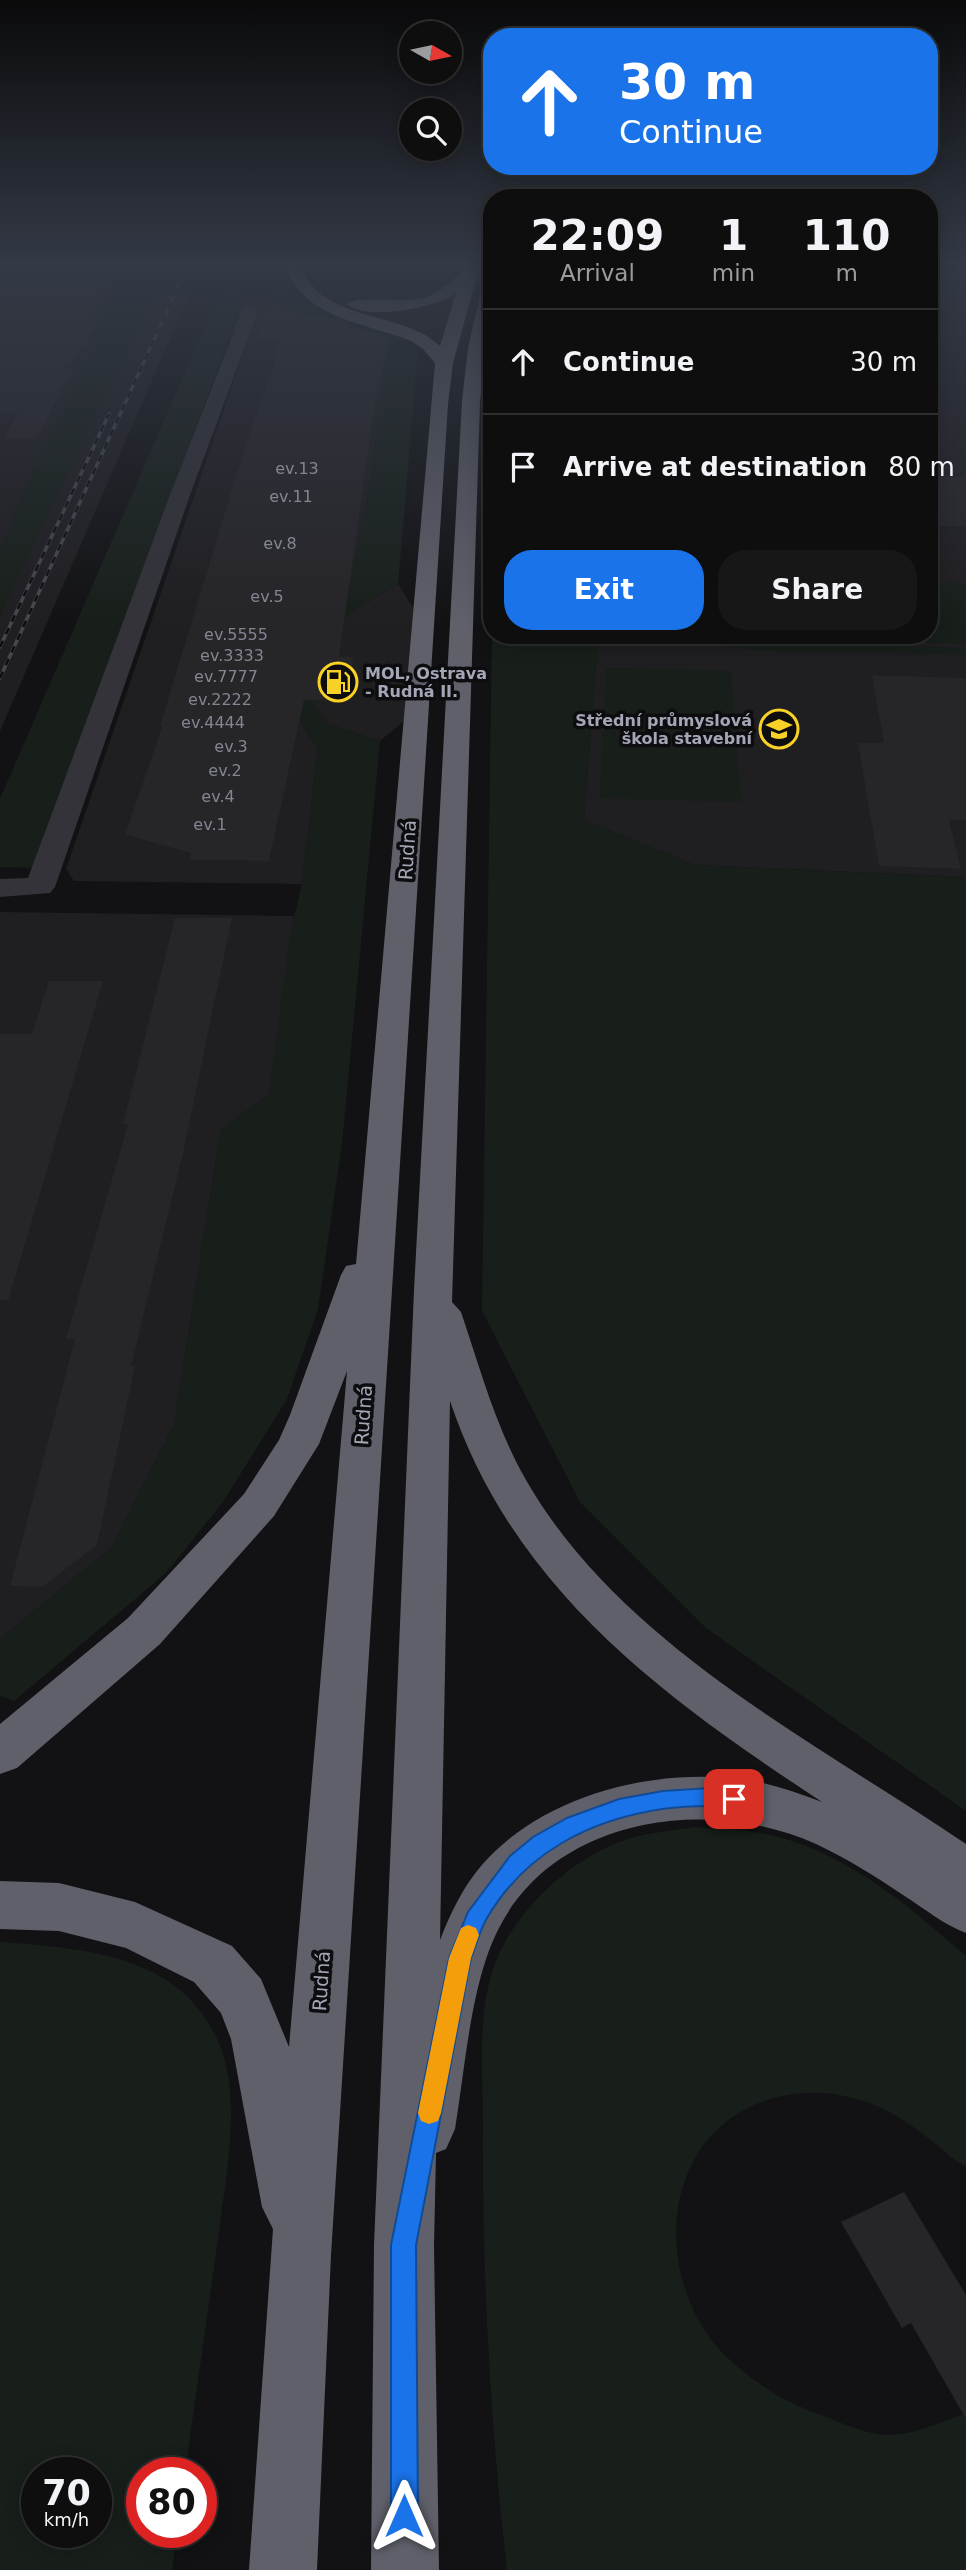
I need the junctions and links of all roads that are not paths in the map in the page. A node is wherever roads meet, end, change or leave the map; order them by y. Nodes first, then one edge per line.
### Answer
1 (222, 385) edge
2 (441, 385) edge
3 (473, 385) edge
4 (0, 888) edge
5 (377, 1223) junction
6 (433, 1290) junction
7 (0, 1754) edge
8 (966, 1873) edge
9 (0, 1905) edge
10 (966, 1909) edge
11 (404, 2245) junction
12 (301, 2255) junction
13 (283, 2570) edge
14 (405, 2570) edge

1 - 4 street
2 - 5 highway, Rudná
3 - 6 highway
5 - 7 highway
5 - 12 highway, Rudná
6 - 8 highway
6 - 11 highway
9 - 12 highway
10 - 11 highway
11 - 14 highway
12 - 13 highway, Rudná

